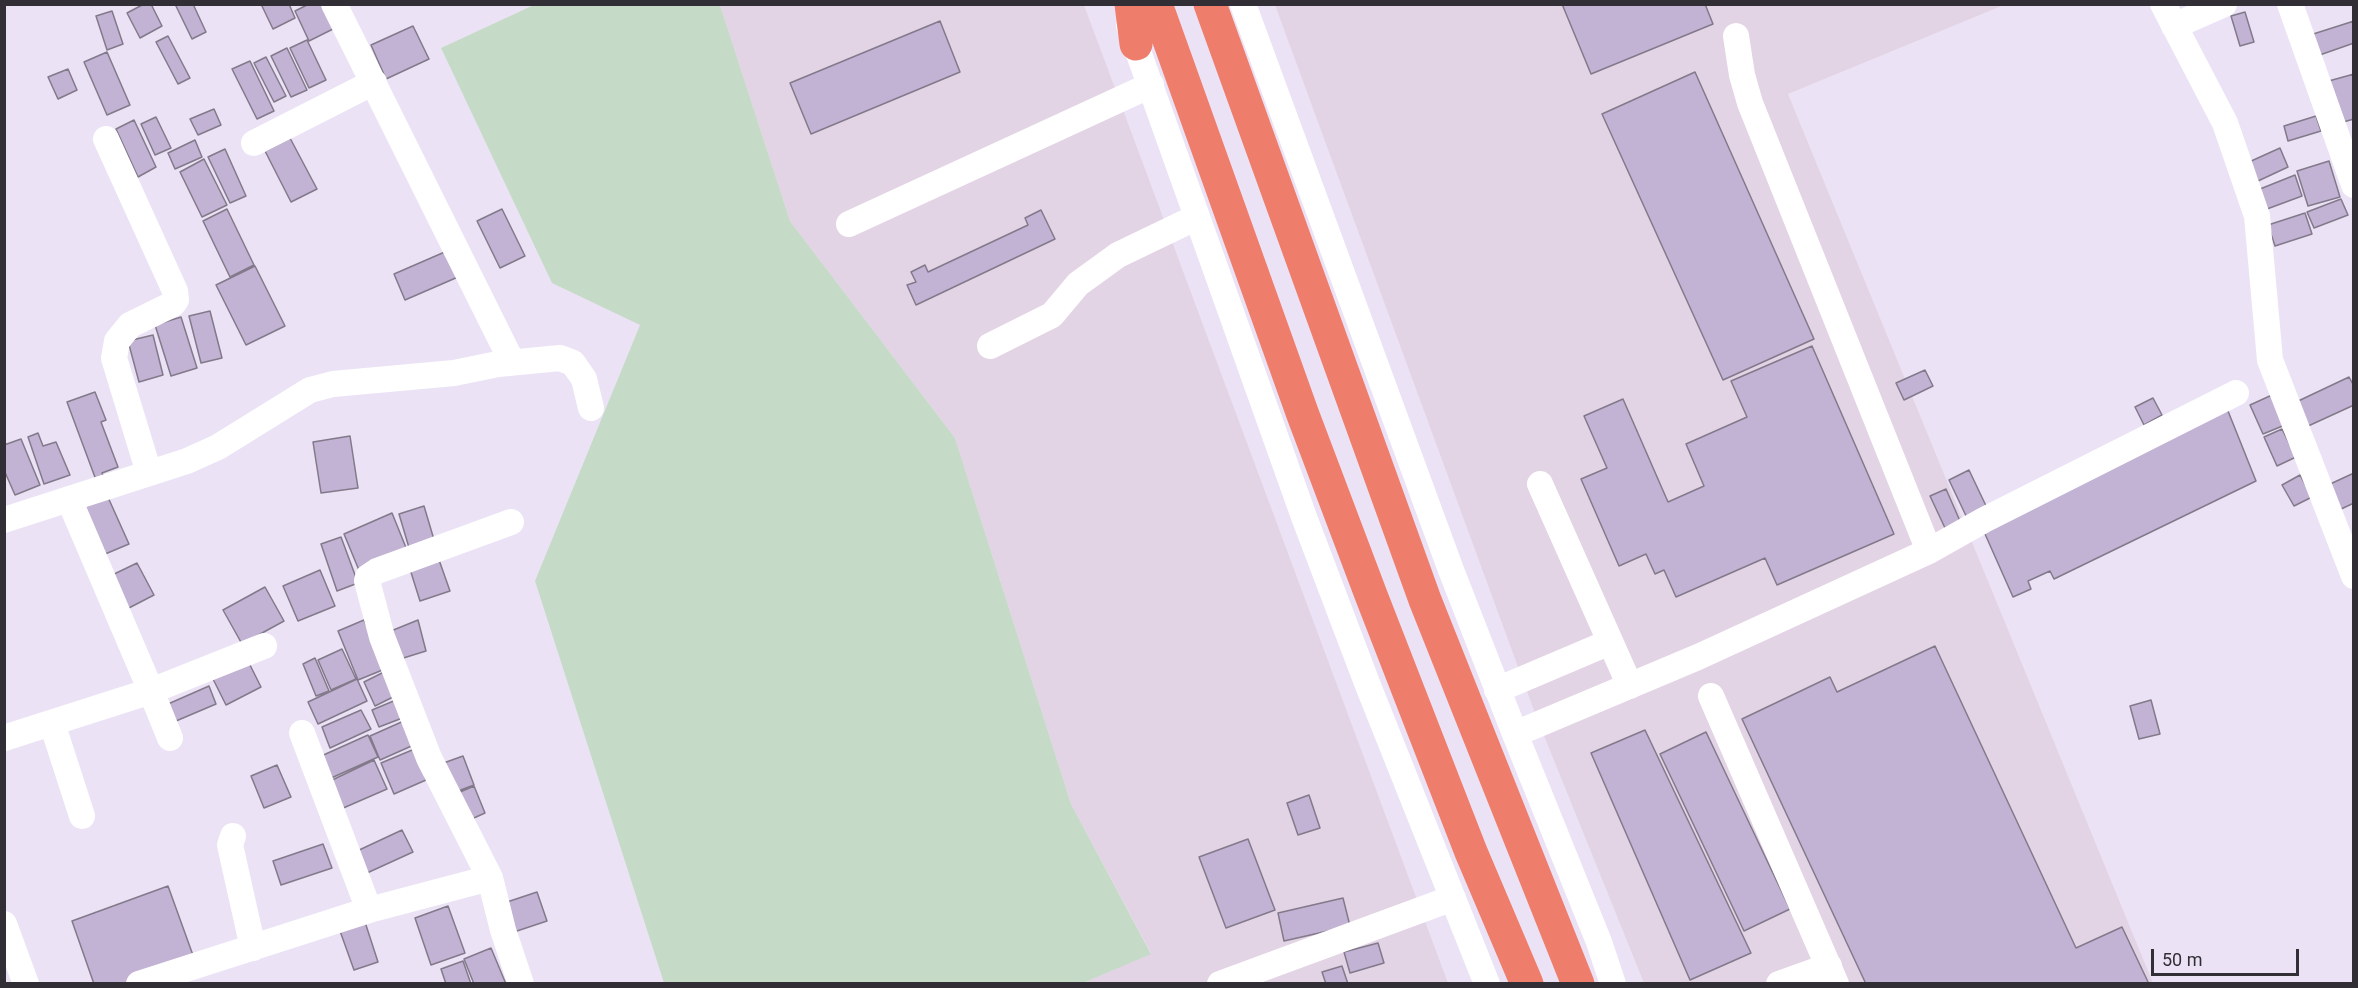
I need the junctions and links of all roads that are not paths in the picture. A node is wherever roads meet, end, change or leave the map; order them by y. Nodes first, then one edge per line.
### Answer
1 (334, 4) edge
2 (1121, 4) edge
3 (1131, 4) edge
4 (1156, 4) edge
5 (1210, 4) edge
6 (1243, 4) edge
7 (2224, 4) edge
8 (2290, 4) edge
9 (2168, 15) edge
10 (1736, 36) dead end
11 (1136, 44) junction
12 (374, 82) junction
13 (1151, 85) junction
14 (106, 139) dead end
15 (254, 143) dead end
16 (2354, 185) edge
17 (1197, 217) junction
18 (849, 224) dead end
19 (990, 346) dead end
20 (512, 363) junction
21 (2236, 393) dead end
22 (591, 408) dead end
23 (149, 473) junction
24 (1540, 484) dead end
25 (69, 498) junction
26 (4, 520) edge
27 (511, 522) dead end
28 (1929, 551) junction
29 (2354, 576) edge
30 (1610, 642) junction
31 (264, 646) dead end
32 (1630, 686) junction
33 (1497, 690) junction
34 (151, 691) junction
35 (1711, 696) dead end
36 (52, 723) junction
37 (302, 733) dead end
38 (1515, 734) junction
39 (4, 738) edge
40 (170, 738) dead end
41 (82, 816) dead end
42 (233, 836) dead end
43 (490, 878) junction
44 (1452, 898) junction
45 (369, 910) junction
46 (4, 924) edge
47 (253, 948) junction
48 (1832, 975) edge
49 (155, 981) edge
50 (26, 984) edge
51 (521, 984) edge
52 (1220, 984) edge
53 (1487, 984) edge
54 (1527, 984) edge
55 (1578, 984) edge
56 (1613, 984) edge
57 (1779, 984) edge

1 - 12 street
2 - 11 street
3 - 11 highway
4 - 54 highway
5 - 55 highway
6 - 33 street
7 - 9 street
8 - 16 street
9 - 29 street
10 - 28 street
11 - 13 street
12 - 15 street
12 - 20 street
13 - 17 street
13 - 18 street
14 - 23 street
17 - 19 street
17 - 44 street
20 - 22 street
20 - 23 street
21 - 28 street
23 - 25 street
24 - 30 street
25 - 26 street
25 - 34 street
27 - 43 street
28 - 32 street
30 - 32 street
30 - 33 street
31 - 34 street
32 - 38 street
33 - 38 street
34 - 36 street
34 - 40 street
35 - 48 street
36 - 39 street
36 - 41 street
37 - 45 street
38 - 56 street
42 - 47 street
43 - 45 street
43 - 51 street
44 - 52 street
44 - 53 street
45 - 47 street
46 - 50 street
47 - 49 street
48 - 57 street

